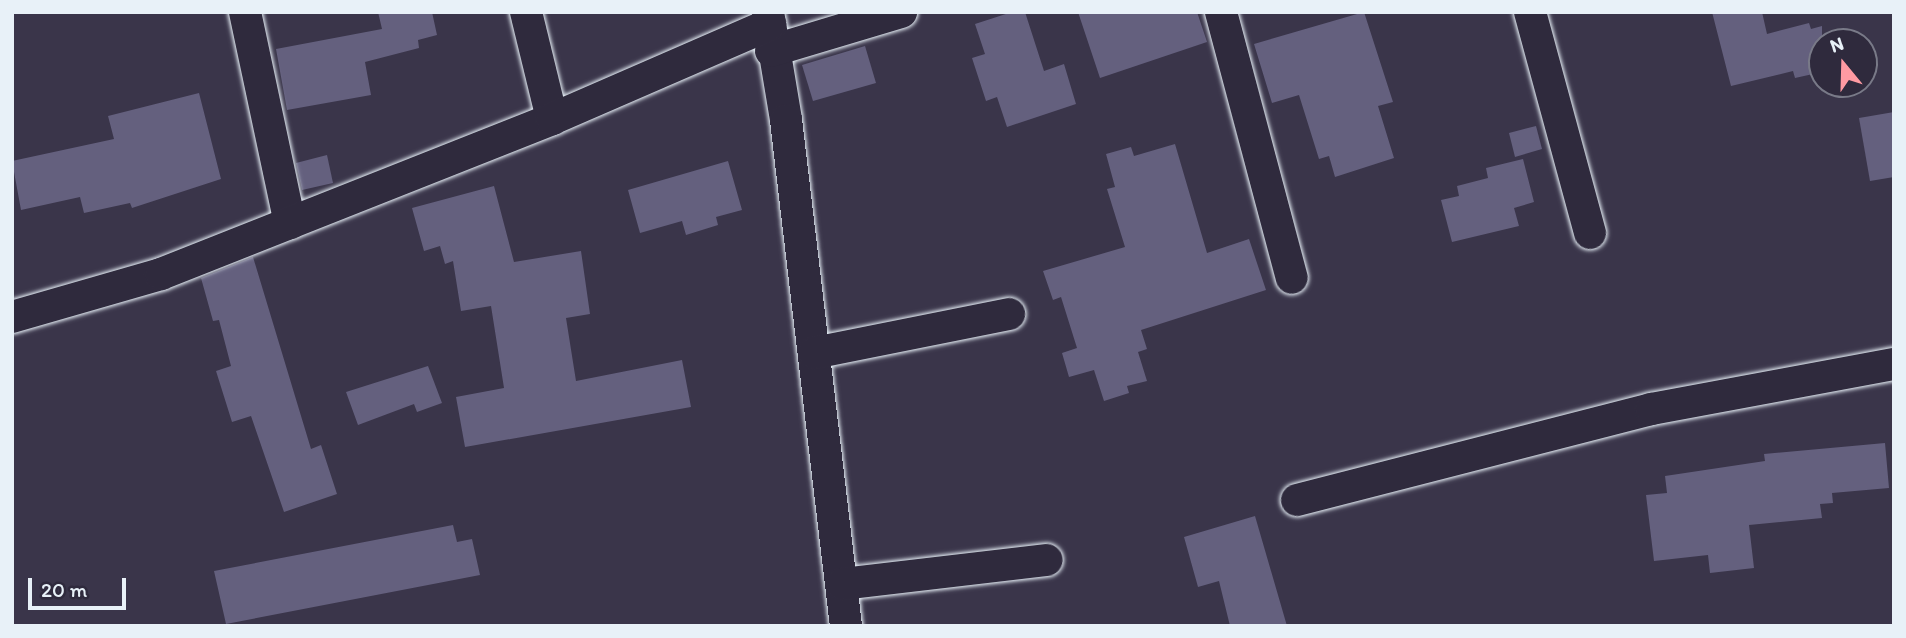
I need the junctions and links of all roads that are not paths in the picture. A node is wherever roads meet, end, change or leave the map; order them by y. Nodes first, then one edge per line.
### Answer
1 (245, 12) edge
2 (526, 12) edge
3 (901, 12) edge
4 (1221, 12) edge
5 (1530, 12) edge
6 (769, 29) edge
7 (552, 119) junction
8 (290, 223) junction
9 (1590, 233) dead end
10 (1292, 278) dead end
11 (1009, 314) dead end
12 (12, 317) edge
13 (814, 353) junction
14 (1894, 364) edge
15 (1297, 500) dead end
16 (1047, 560) dead end
17 (842, 584) junction
18 (846, 626) edge

1 - 8 street
2 - 7 street
3 - 6 street
4 - 10 street
5 - 9 street
6 - 7 street
6 - 13 street
7 - 8 street
8 - 12 street
11 - 13 street
13 - 17 street
14 - 15 street
16 - 17 street
17 - 18 street

